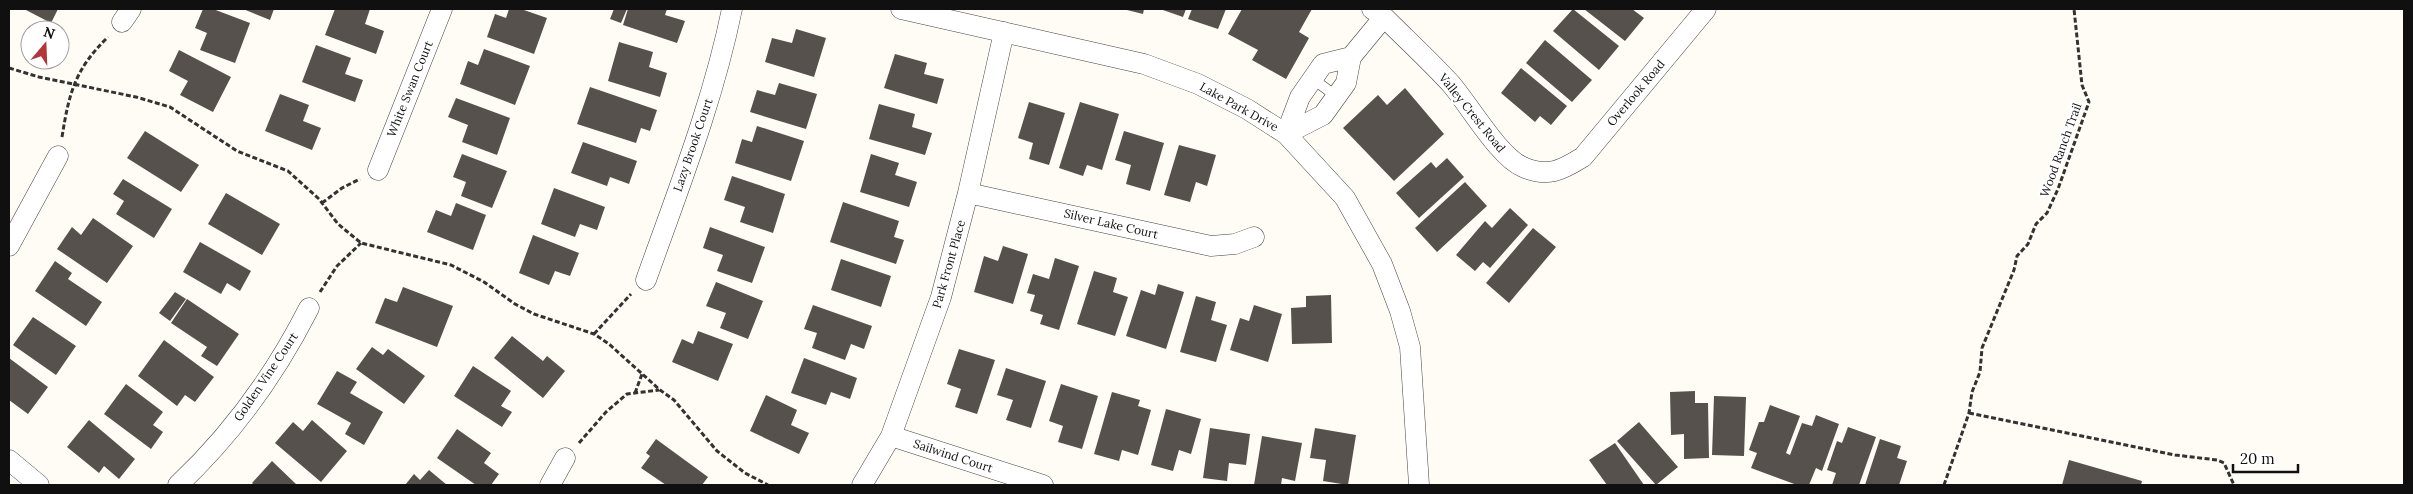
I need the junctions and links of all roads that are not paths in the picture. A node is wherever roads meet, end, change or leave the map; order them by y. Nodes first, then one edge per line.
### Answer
1 (442, 9) edge
2 (732, 9) edge
3 (901, 9) edge
4 (1706, 9) edge
5 (1378, 13) edge
6 (1004, 32) junction
7 (1352, 57) junction
8 (1313, 78) junction
9 (1336, 96) junction
10 (1286, 134) junction
11 (58, 156) road end
12 (378, 170) road end
13 (1561, 170) joint
14 (968, 193) junction
15 (1254, 238) dead end
16 (9, 246) edge
17 (646, 280) road end
18 (309, 308) road end
19 (891, 436) junction
20 (565, 458) road end
21 (9, 460) edge
22 (39, 485) edge
23 (178, 485) edge
24 (550, 485) edge
25 (862, 485) edge
26 (1043, 485) edge
27 (1419, 485) edge

1 - 12 street, White Swan Court
2 - 17 street, Lazy Brook Court
3 - 6 street, Lake Park Drive
4 - 13 street, Overlook Road
5 - 7 street
5 - 13 street, Valley Crest Road
6 - 10 street, Lake Park Drive
6 - 14 street, Park Front Place
7 - 8 street
7 - 9 street
8 - 9 lane
8 - 10 street
9 - 10 street
10 - 27 street, Lake Park Drive
11 - 16 street
14 - 15 street, Silver Lake Court
14 - 19 street, Park Front Place
18 - 23 street, Golden Vine Court
19 - 25 street, Park Front Place
19 - 26 street, Sailwind Court
20 - 24 street
21 - 22 street

